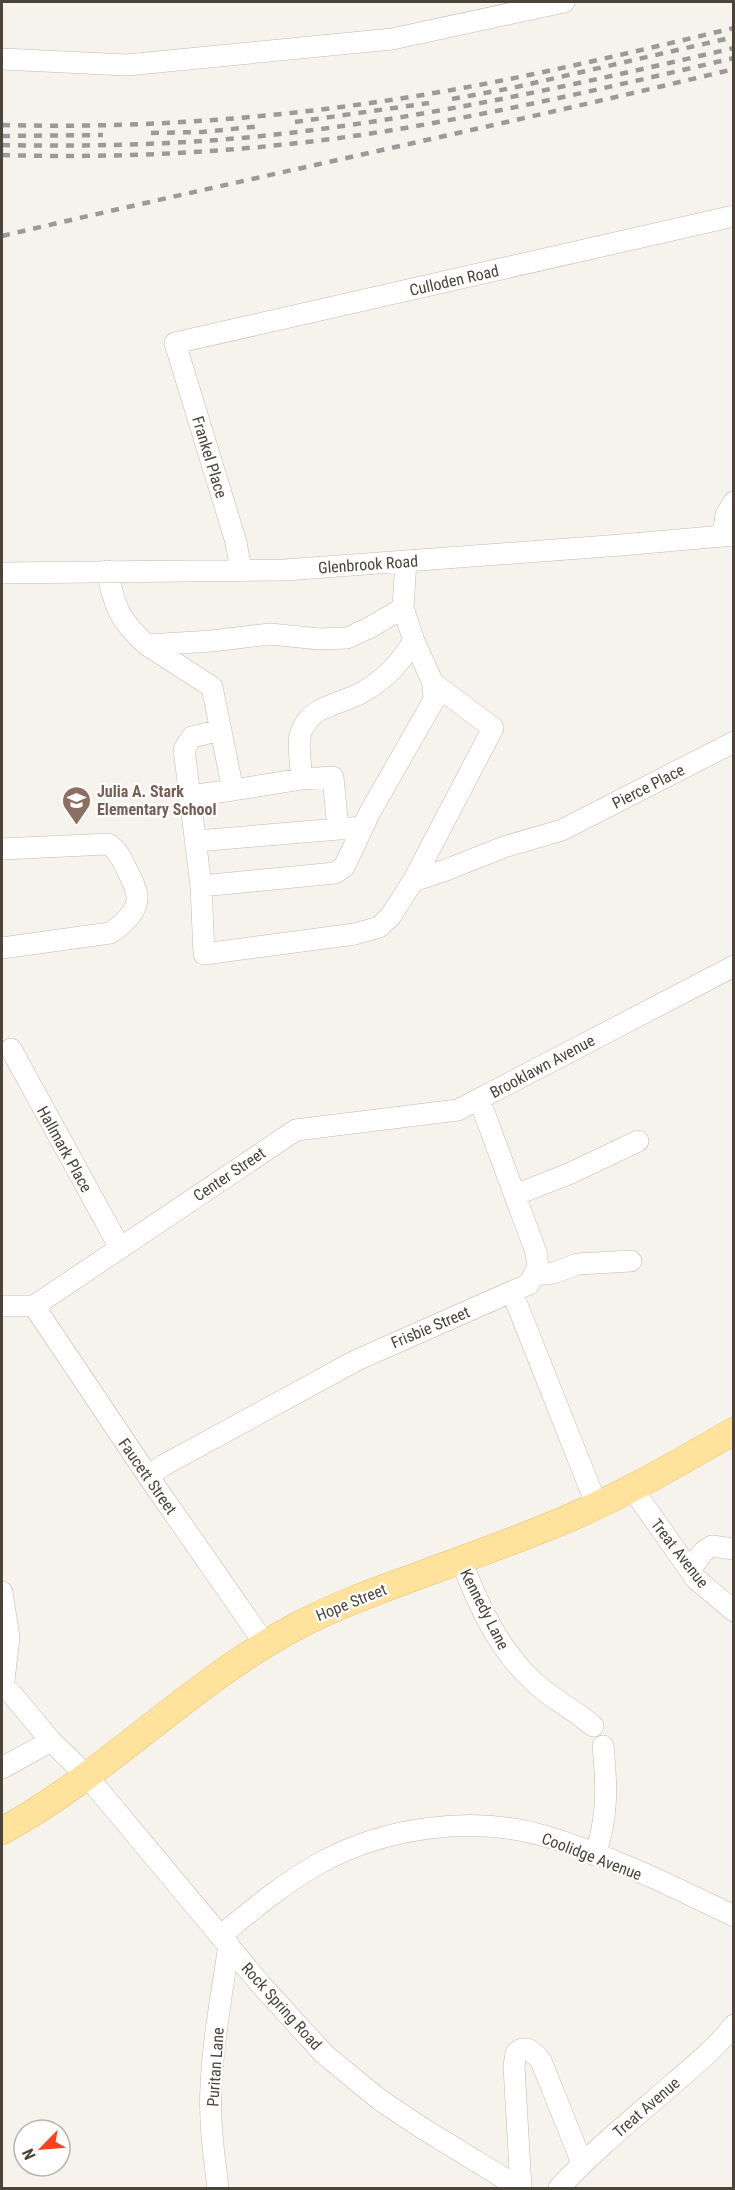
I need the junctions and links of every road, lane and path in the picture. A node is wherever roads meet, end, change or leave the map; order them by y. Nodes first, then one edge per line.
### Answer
1 (564, 2) edge
2 (2, 59) edge
3 (734, 216) edge
4 (175, 343) joint
5 (734, 502) edge
6 (728, 536) edge
7 (406, 561) junction
8 (107, 571) junction
9 (241, 571) junction
10 (2, 573) edge
11 (403, 608) junction
12 (414, 641) junction
13 (147, 645) junction
14 (433, 683) junction
15 (220, 730) junction
16 (734, 742) edge
17 (302, 779) junction
18 (233, 790) junction
19 (190, 796) junction
20 (363, 827) junction
21 (338, 829) junction
22 (196, 842) junction
23 (2, 849) edge
24 (413, 881) junction
25 (201, 886) junction
26 (2, 948) edge
27 (734, 966) edge
28 (11, 1049) dead end
29 (479, 1099) junction
30 (638, 1141) dead end
31 (515, 1195) junction
32 (120, 1248) junction
33 (631, 1261) dead end
34 (534, 1275) junction
35 (512, 1292) junction
36 (2, 1306) edge
37 (34, 1306) junction
38 (734, 1431) edge
39 (148, 1476) junction
40 (632, 1488) junction
41 (597, 1506) junction
42 (734, 1549) edge
43 (461, 1560) junction
44 (690, 1570) junction
45 (2, 1592) edge
46 (734, 1611) edge
47 (265, 1644) junction
48 (2, 1688) edge
49 (593, 1726) dead end
50 (51, 1741) junction
51 (603, 1746) dead end
52 (2, 1768) edge
53 (87, 1776) junction
54 (2, 1831) edge
55 (595, 1855) junction
56 (734, 1916) edge
57 (225, 1940) junction
58 (734, 2025) edge
59 (582, 2163) junction
60 (218, 2188) edge
61 (521, 2188) edge
62 (559, 2188) edge

1 - 2 street
3 - 4 street, Culloden Road
4 - 9 street, Frankel Place
5 - 6 street
6 - 7 street, Glenbrook Road
7 - 9 street, Glenbrook Road
7 - 11 street
8 - 9 street, Glenbrook Road
8 - 10 street, Glenbrook Road
8 - 13 street
11 - 12 street
11 - 13 street
12 - 14 street
12 - 17 street
13 - 15 street
14 - 20 street
14 - 24 street
15 - 18 street
15 - 19 street
16 - 24 street, Pierce Place
17 - 18 street
17 - 21 street
18 - 19 street
19 - 22 street
20 - 21 street
20 - 25 street
21 - 22 street
22 - 25 street
23 - 26 street
24 - 25 street
27 - 29 street, Brooklawn Avenue
28 - 32 street, Hallmark Place
29 - 31 street, Brooklawn Avenue
29 - 32 street, Center Street
30 - 31 street
31 - 34 street, Brooklawn Avenue
32 - 37 street, Center Street
33 - 34 street
34 - 35 street
35 - 39 street, Frisbie Street
35 - 41 street
36 - 37 street
37 - 39 street, Faucett Street
38 - 40 main road, Hope Street
39 - 47 street, Faucett Street
40 - 41 main road, Hope Street
40 - 44 street, Treat Avenue
41 - 43 main road, Hope Street
42 - 44 street
43 - 47 main road, Hope Street
43 - 49 street, Kennedy Lane
44 - 46 street, Treat Avenue
45 - 48 street
47 - 53 main road, Hope Street
48 - 50 street, Rock Spring Road
50 - 52 street
50 - 53 street, Rock Spring Road
51 - 55 street
53 - 54 main road, Hope Street
53 - 57 street, Rock Spring Road
55 - 56 street, Coolidge Avenue
55 - 57 street, Coolidge Avenue
57 - 60 street, Puritan Lane
57 - 61 street, Rock Spring Road
58 - 59 street, Treat Avenue
59 - 61 street
59 - 62 street, Treat Avenue

